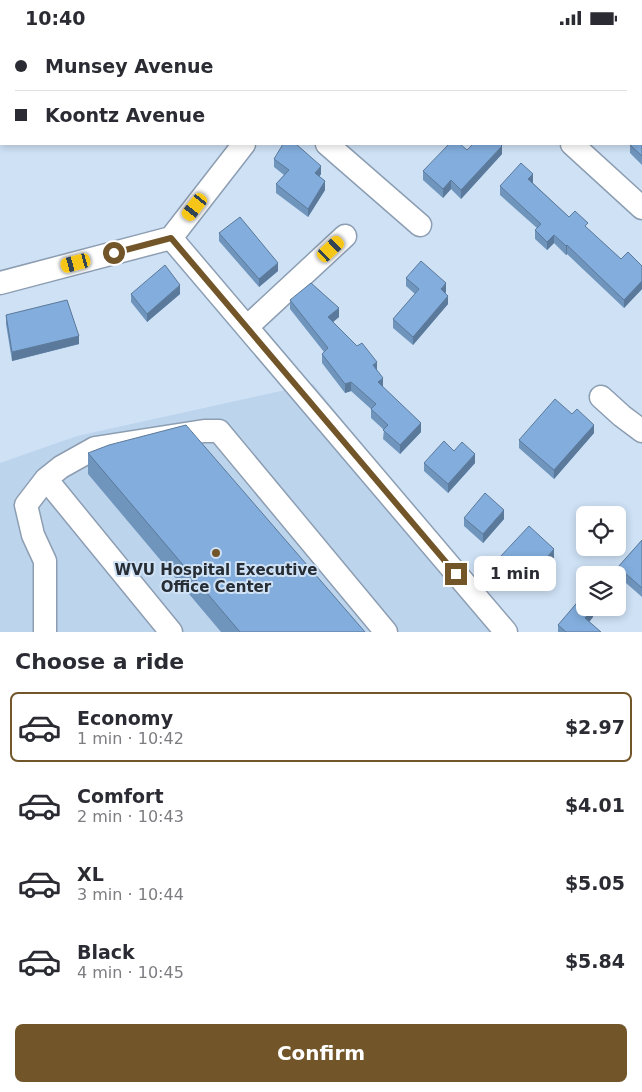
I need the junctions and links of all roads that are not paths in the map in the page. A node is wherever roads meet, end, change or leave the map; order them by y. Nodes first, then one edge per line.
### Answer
1 (243, 145) edge
2 (328, 145) edge
3 (573, 145) edge
4 (642, 208) edge
5 (420, 225) dead end
6 (345, 236) dead end
7 (171, 238) junction
8 (0, 283) edge
9 (247, 327) junction
10 (601, 397) dead end
11 (642, 431) edge
12 (46, 479) junction
13 (45, 632) edge
14 (171, 632) edge
15 (386, 632) edge
16 (506, 632) edge

1 - 7 street
2 - 5 street
3 - 4 street
6 - 9 street
7 - 8 street
7 - 9 street
9 - 16 street
10 - 11 street
12 - 13 street
12 - 14 street
12 - 15 street

